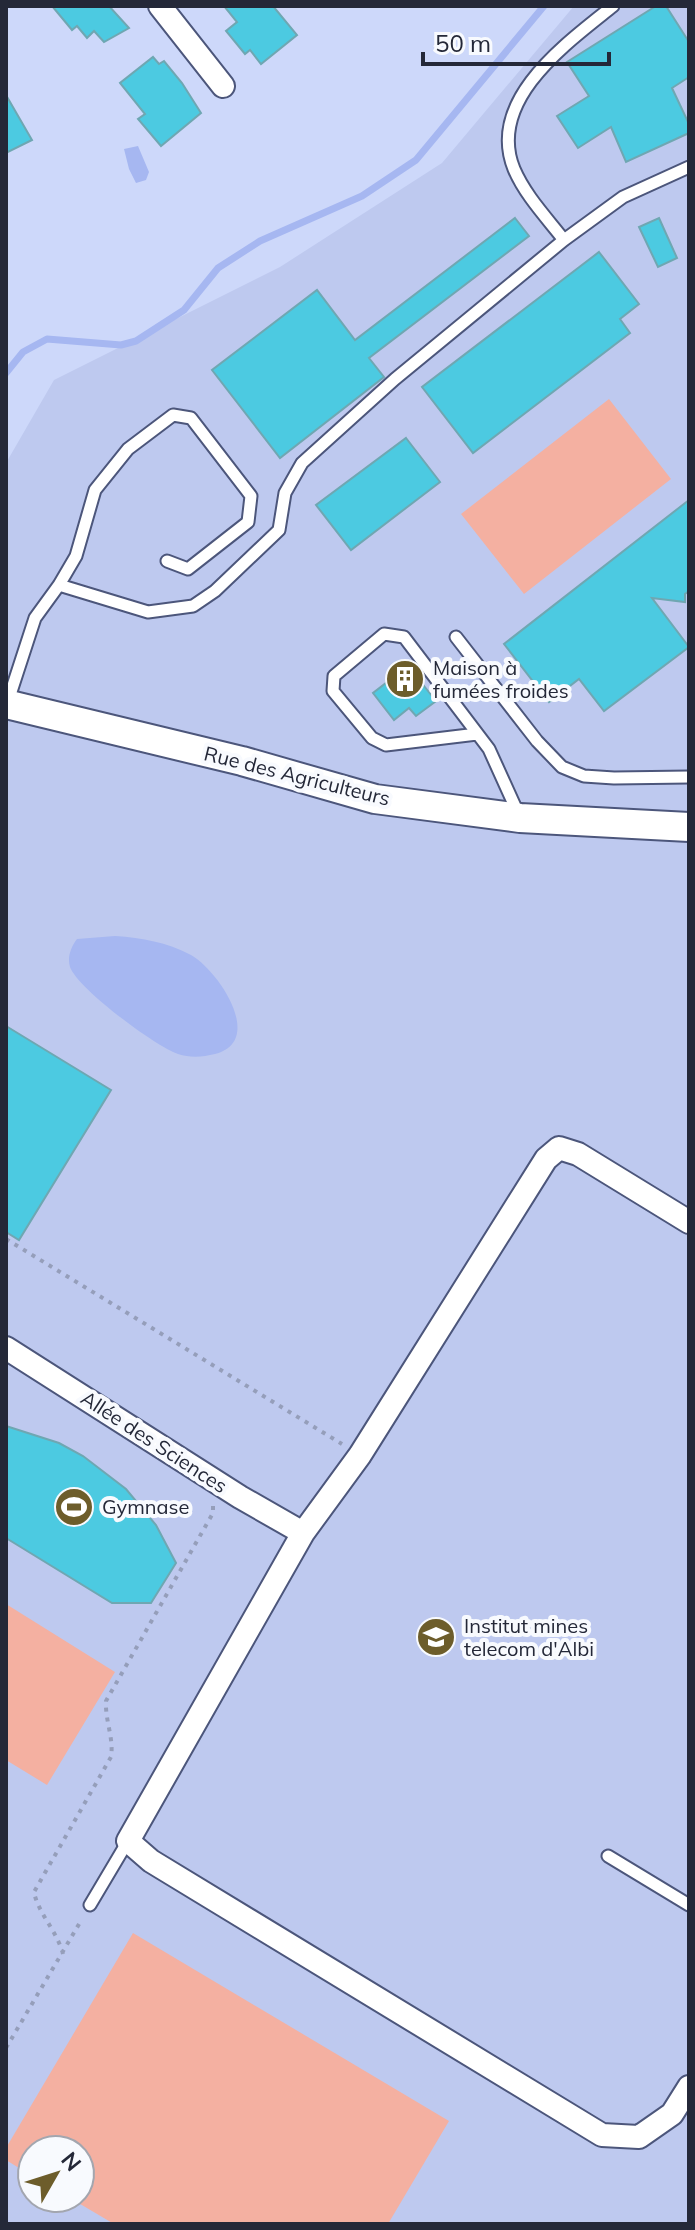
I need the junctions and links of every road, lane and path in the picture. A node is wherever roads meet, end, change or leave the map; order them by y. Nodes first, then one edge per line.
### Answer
1 (160, 6) edge
2 (613, 6) edge
3 (223, 86) dead end
4 (689, 167) edge
5 (564, 240) junction
6 (167, 561) dead end
7 (59, 585) junction
8 (456, 637) dead end
9 (7, 704) edge
10 (477, 734) junction
11 (689, 777) edge
12 (520, 818) junction
13 (689, 827) edge
14 (689, 1222) edge
15 (6, 1239) edge
16 (6, 1348) edge
17 (360, 1455) junction
18 (211, 1478) junction
19 (303, 1533) junction
20 (128, 1841) junction
21 (608, 1856) dead end
22 (90, 1905) joint
23 (689, 1905) edge
24 (63, 1954) junction
25 (6, 2048) edge
26 (689, 2087) edge

1 - 3 street
2 - 5 lane
4 - 5 lane
5 - 7 lane
6 - 7 lane
7 - 9 lane
8 - 11 lane
9 - 12 street, Rue des Agriculteurs
10 - 10 lane
10 - 12 lane
12 - 13 street, Rue des Agriculteurs
14 - 17 street
15 - 17 path
16 - 18 street, Allée des Sciences
17 - 19 street
18 - 19 street, Allée des Sciences
18 - 24 path
19 - 20 street
20 - 22 lane
20 - 26 street
21 - 23 lane
22 - 24 path
24 - 25 path

